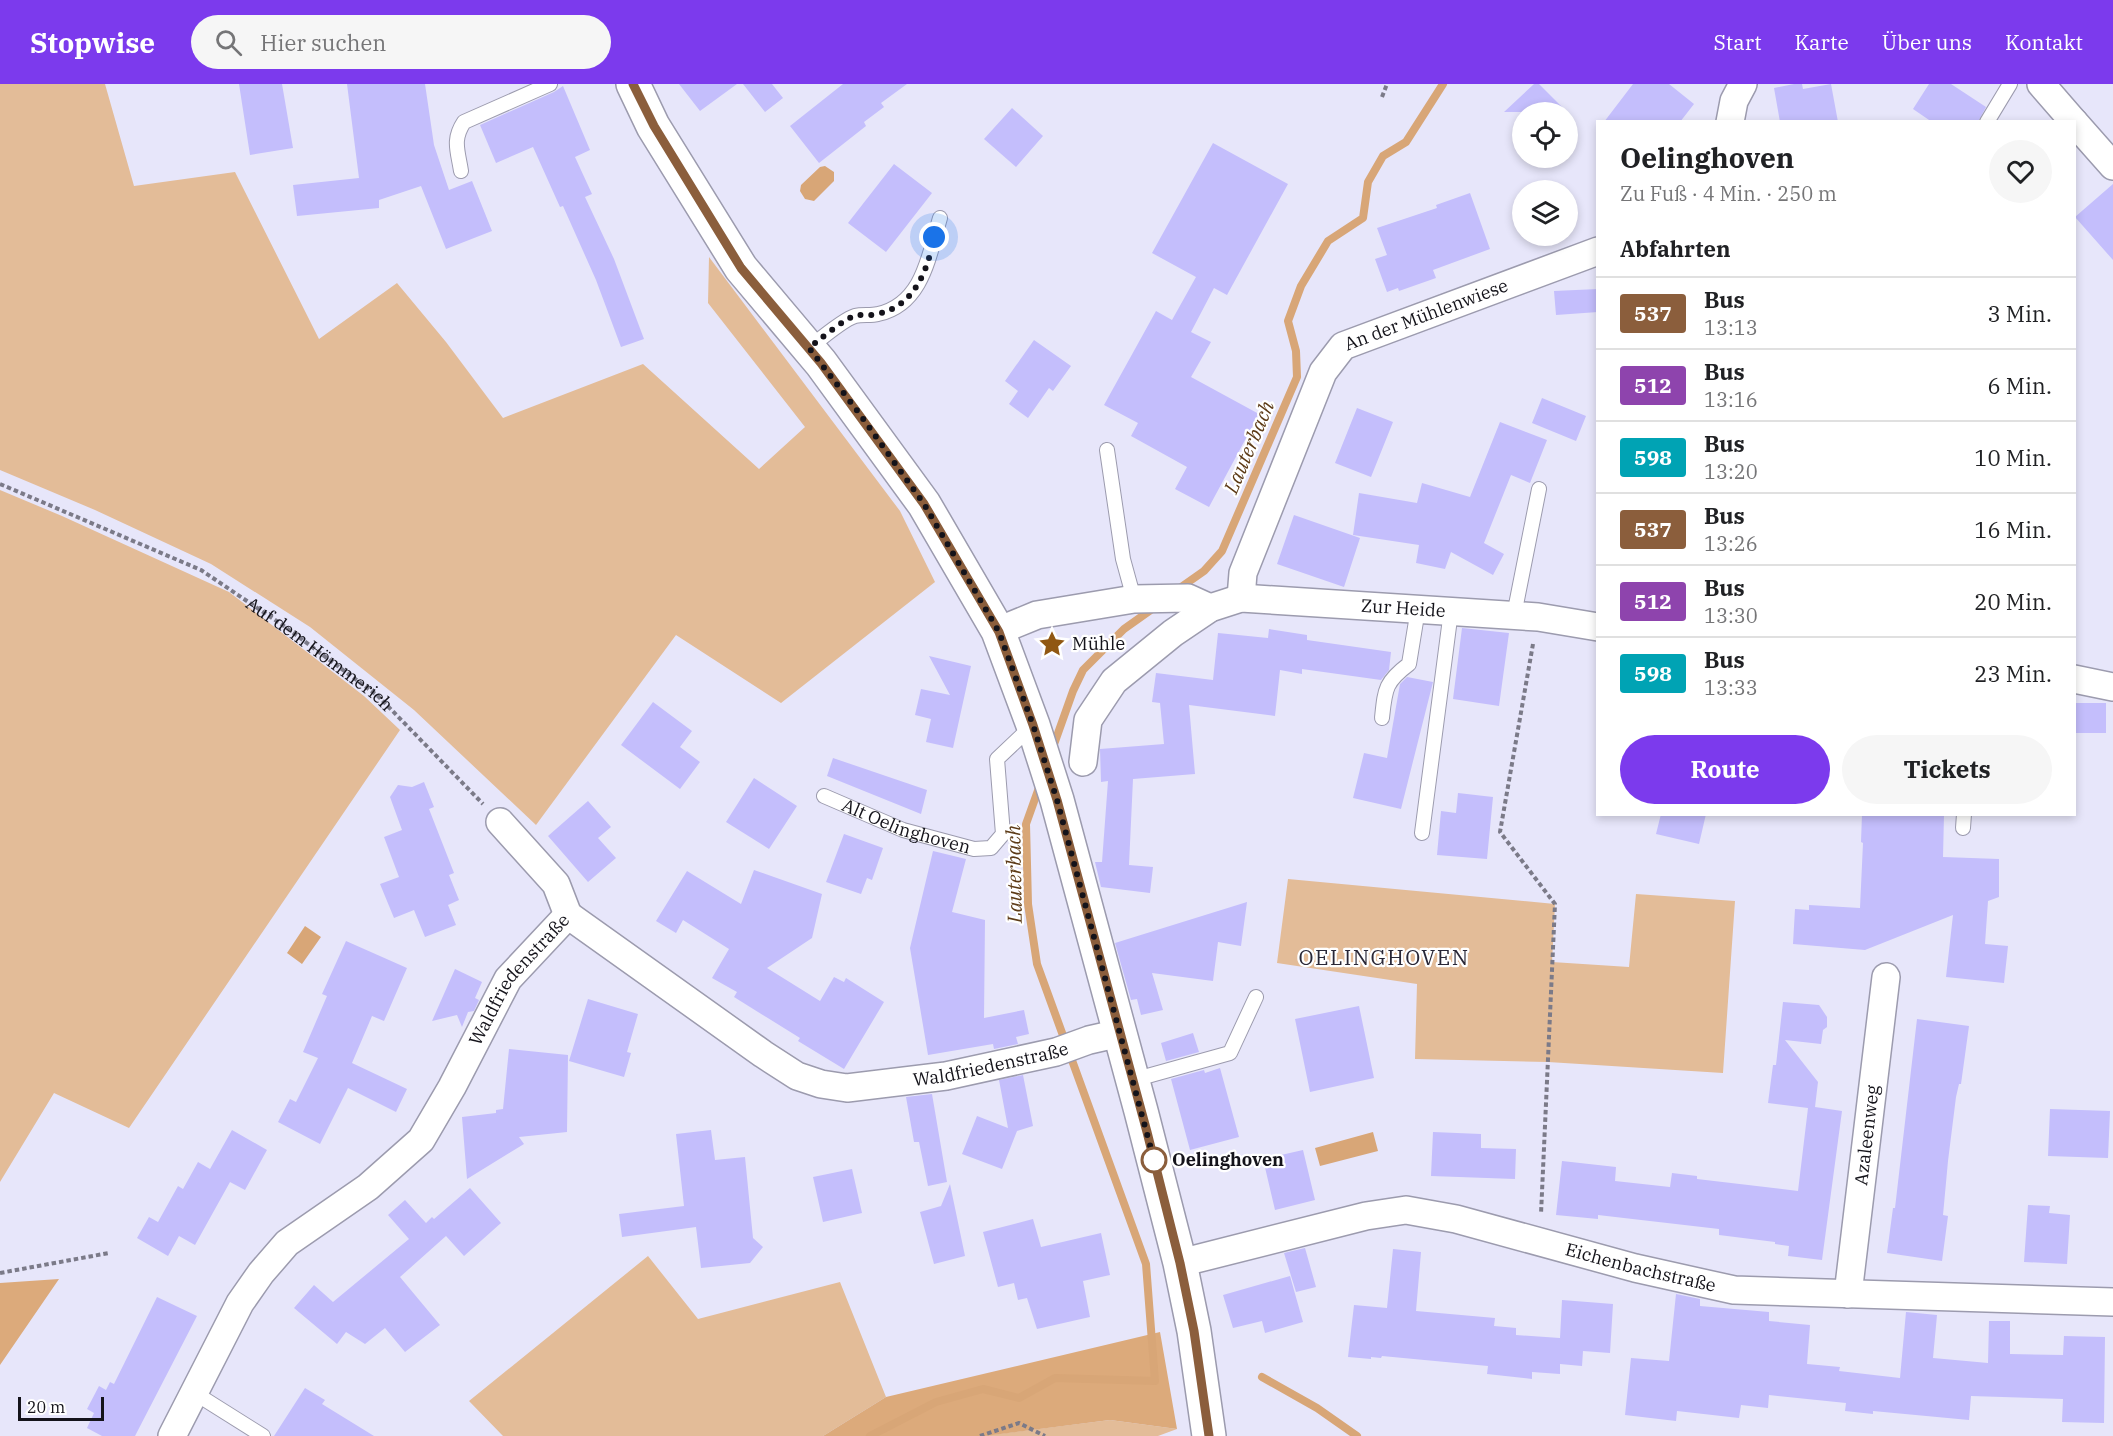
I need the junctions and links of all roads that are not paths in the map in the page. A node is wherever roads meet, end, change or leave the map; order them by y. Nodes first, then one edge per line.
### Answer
1 (550, 84) edge
2 (633, 84) edge
3 (1743, 84) edge
4 (2010, 84) edge
5 (2041, 84) edge
6 (1730, 120) edge
7 (1988, 120) edge
8 (2072, 120) edge
9 (2076, 124) edge
10 (2113, 166) edge
11 (461, 171) dead end
12 (940, 218) dead end
13 (1596, 252) edge
14 (809, 348) junction
15 (1107, 450) dead end
16 (1539, 489) dead end
17 (1240, 598) junction
18 (1134, 599) junction
19 (1199, 603) junction
20 (1418, 609) junction
21 (1451, 611) junction
22 (1526, 616) junction
23 (1596, 627) edge
24 (999, 632) junction
25 (2076, 679) edge
26 (2113, 687) edge
27 (1382, 718) dead end
28 (1033, 725) junction
29 (1083, 762) dead end
30 (824, 796) dead end
31 (500, 822) road end
32 (1422, 833) dead end
33 (568, 915) junction
34 (1886, 977) dead end
35 (1256, 997) dead end
36 (1105, 1036) junction
37 (1132, 1080) junction
38 (1180, 1263) junction
39 (1848, 1294) junction
40 (2113, 1302) edge
41 (193, 1392) junction
42 (172, 1436) edge
43 (263, 1436) edge
44 (1209, 1436) edge

1 - 11 lane
2 - 14 main road
3 - 6 street
4 - 7 lane
5 - 8 street
9 - 10 street
12 - 14 lane
13 - 17 street, An der Mühlenwiese
14 - 24 main road
15 - 18 lane
16 - 22 lane
17 - 19 street, Zur Heide
17 - 20 street, Zur Heide
18 - 19 street, Zur Heide
18 - 24 street, Zur Heide
19 - 29 street, Zur Heide
20 - 21 street, Zur Heide
20 - 27 lane
21 - 22 street, Zur Heide
21 - 32 lane
22 - 23 street, Zur Heide
24 - 28 main road
25 - 26 street
28 - 30 lane, Alt Oelinghoven
28 - 36 main road
31 - 33 street
33 - 36 street, Waldfriedenstraße
33 - 41 street, Waldfriedenstraße
34 - 39 street, Azaleenweg
35 - 37 lane
36 - 37 main road
37 - 38 main road
38 - 39 street, Eichenbachstraße
38 - 44 main road
39 - 40 street, Eichenbachstraße
41 - 42 street, Waldfriedenstraße
41 - 43 lane

